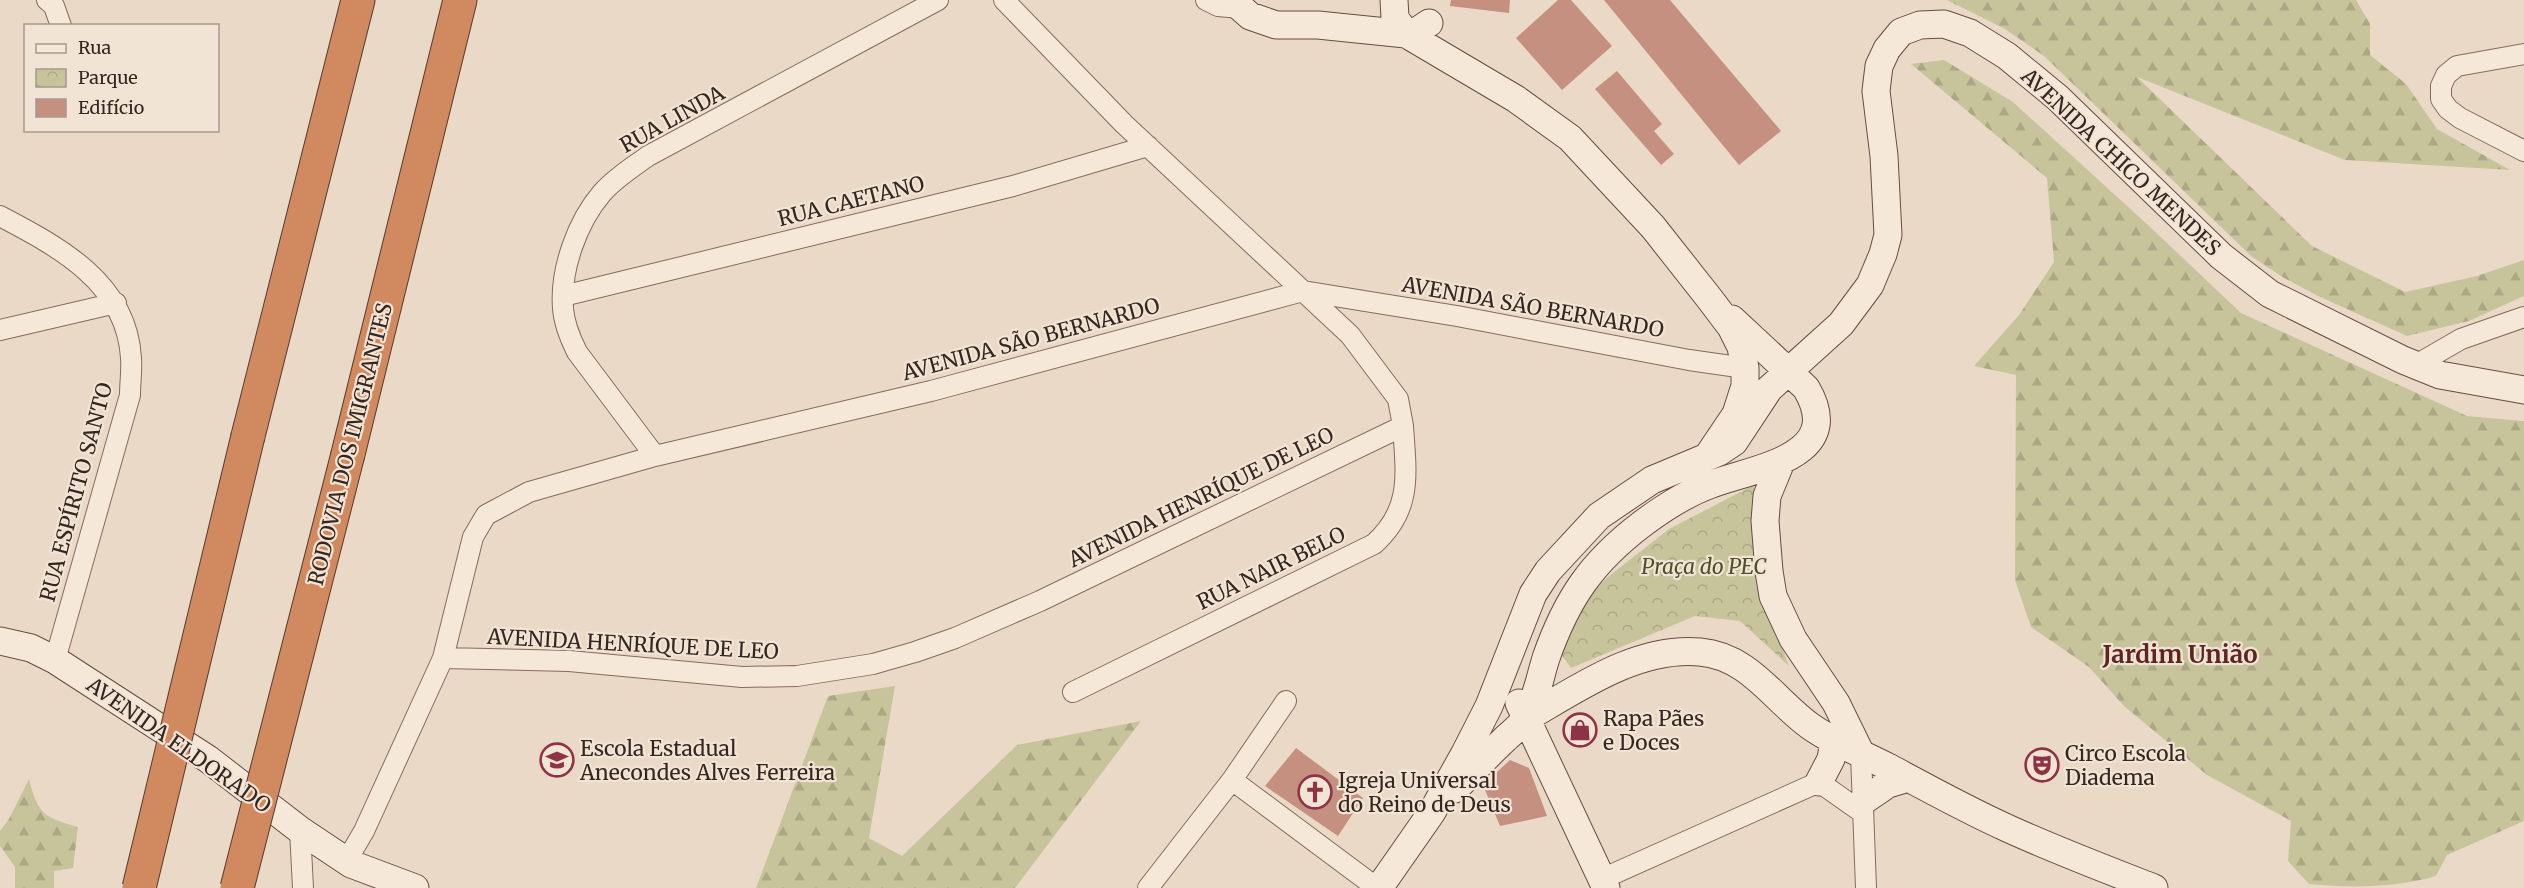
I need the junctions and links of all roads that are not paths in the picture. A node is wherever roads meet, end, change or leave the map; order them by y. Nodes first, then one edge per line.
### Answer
1 (47, 0) edge
2 (358, 0) edge
3 (460, 0) edge
4 (938, 0) edge
5 (1004, 0) edge
6 (1206, 0) edge
7 (1236, 4) edge
8 (1411, 13) edge
9 (60, 24) edge
10 (2524, 54) edge
11 (1148, 146) junction
12 (2524, 151) edge
13 (0, 216) edge
14 (1303, 291) junction
15 (563, 296) junction
16 (1709, 298) junction
17 (116, 303) junction
18 (2524, 317) edge
19 (0, 330) edge
20 (2416, 365) junction
21 (1745, 368) junction
22 (1788, 370) junction
23 (2524, 390) edge
24 (1403, 426) junction
25 (655, 456) junction
26 (1707, 456) junction
27 (1781, 462) junction
28 (1527, 609) junction
29 (0, 641) edge
30 (443, 658) junction
31 (55, 660) junction
32 (1813, 667) junction
33 (1073, 692) dead end
34 (1782, 699) junction
35 (1286, 701) dead end
36 (1526, 719) junction
37 (1834, 741) junction
38 (1861, 754) junction
39 (1908, 778) junction
40 (1232, 780) junction
41 (1819, 782) junction
42 (1863, 807) junction
43 (1432, 812) junction
44 (300, 830) junction
45 (349, 862) junction
46 (1604, 884) edge
47 (139, 888) edge
48 (237, 888) edge
49 (303, 888) edge
50 (366, 888) edge
51 (416, 888) edge
52 (1148, 888) edge
53 (1378, 888) edge
54 (1866, 888) edge
55 (2154, 888) edge

1 - 9 street
2 - 47 highway, bridge
3 - 48 highway, RODOVIA DOS IMIGRANTES, bridge
4 - 15 street, RUA LINDA
5 - 11 street
6 - 7 street
7 - 8 street
8 - 16 street
10 - 12 street
11 - 14 street
11 - 15 street, RUA CAETANO
13 - 17 street, RUA ESPÍRITO SANTO
14 - 21 street, AVENIDA SÃO BERNARDO
14 - 24 street
14 - 25 street, AVENIDA SÃO BERNARDO
15 - 25 street, RUA LINDA
16 - 21 street
16 - 22 street
17 - 19 street
17 - 31 street, RUA ESPÍRITO SANTO
18 - 20 street
20 - 22 street, AVENIDA CHICO MENDES
20 - 23 street, AVENIDA CHICO MENDES
21 - 22 street
21 - 26 street
22 - 26 street, AVENIDA CHICO MENDES
22 - 27 street
24 - 30 street, AVENIDA HENRÍQUE DE LEO
24 - 33 street, RUA NAIR BELO
25 - 30 street, AVENIDA SÃO BERNARDO
26 - 28 street, AVENIDA CHICO MENDES
27 - 32 street
27 - 36 street
28 - 36 street
28 - 43 street
29 - 31 street, AVENIDA ELDORADO
30 - 45 street, AVENIDA SÃO BERNARDO
31 - 44 street, AVENIDA ELDORADO
32 - 34 street
32 - 38 street
34 - 36 street
34 - 37 street
35 - 40 street
36 - 43 street
36 - 46 street
37 - 38 street
37 - 41 street
38 - 39 street
38 - 42 street
39 - 42 street
39 - 55 street
40 - 52 street
40 - 53 street
41 - 42 street
41 - 46 street
42 - 54 street
43 - 53 street
44 - 45 street, AVENIDA ELDORADO
44 - 49 street
45 - 50 street, AVENIDA ELDORADO
45 - 51 street, AVENIDA ELDORADO

